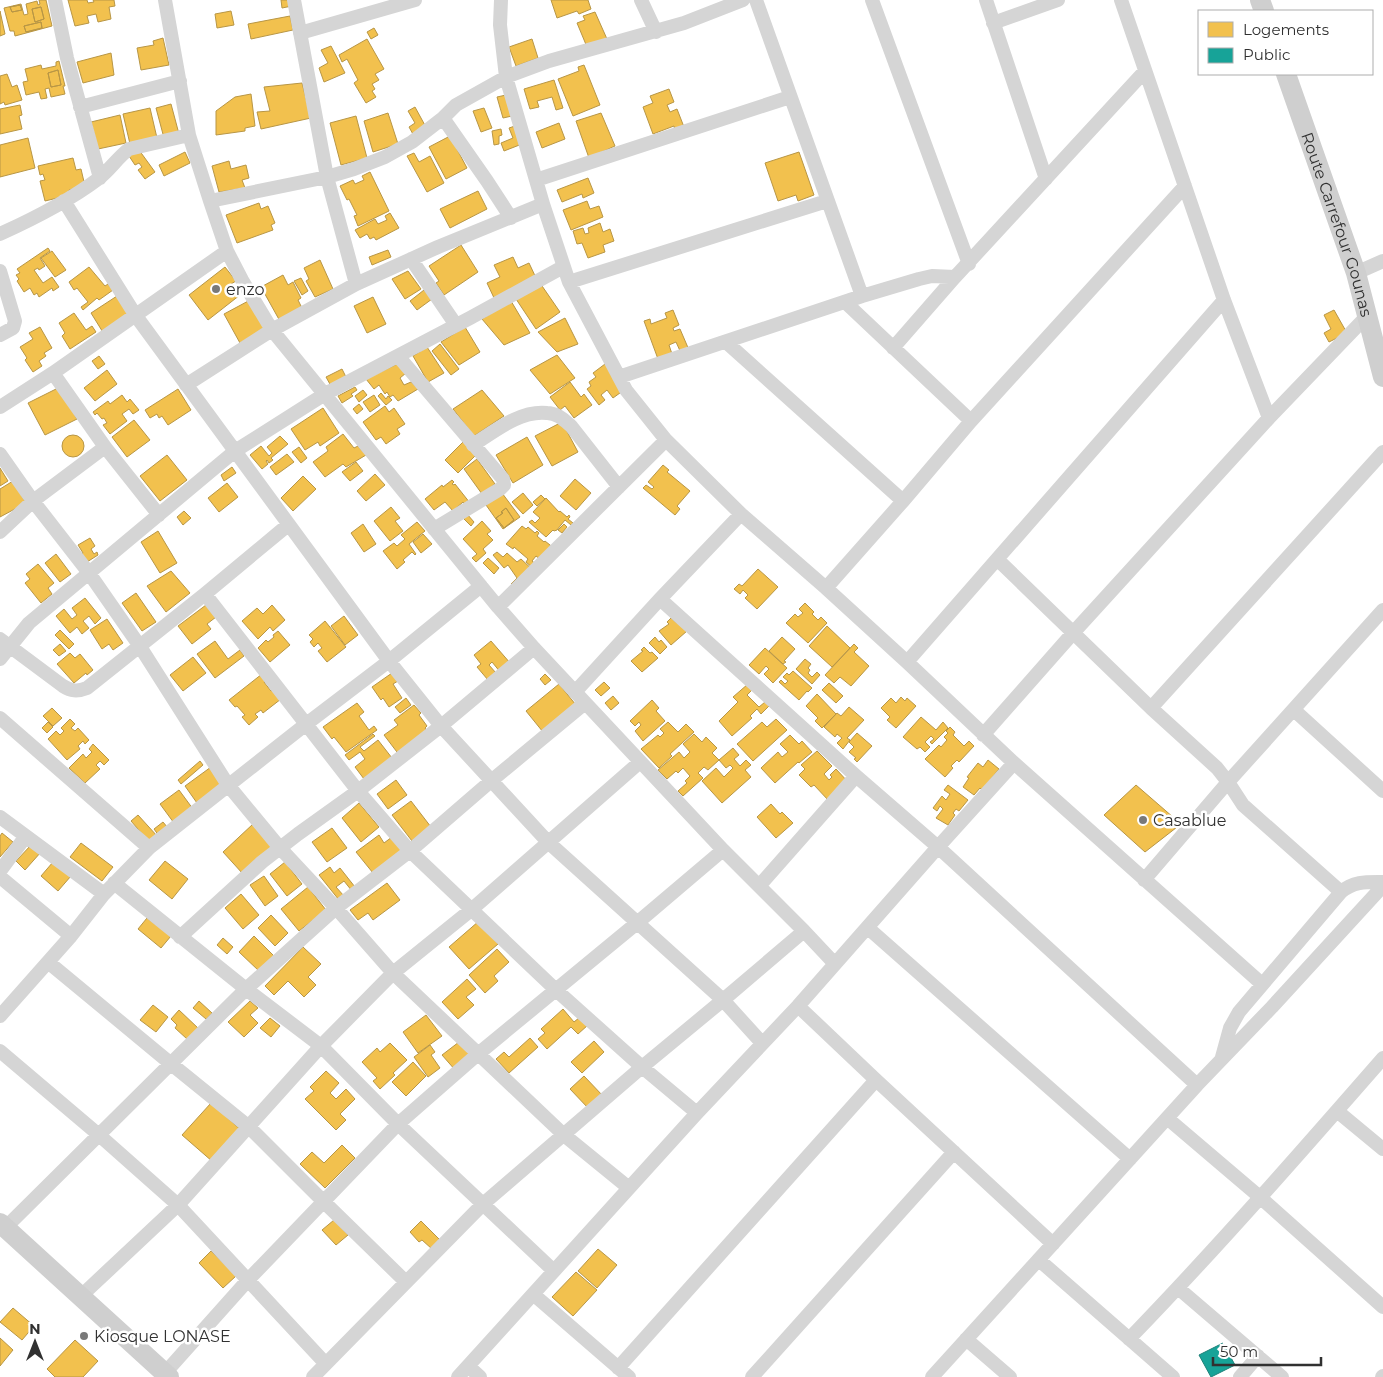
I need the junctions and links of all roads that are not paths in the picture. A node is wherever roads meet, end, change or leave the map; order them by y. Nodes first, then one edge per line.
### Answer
1 (55, 0) edge
2 (165, 0) edge
3 (294, 0) edge
4 (415, 0) edge
5 (501, 0) edge
6 (642, 0) edge
7 (743, 0) edge
8 (756, 0) edge
9 (872, 0) edge
10 (986, 0) edge
11 (1058, 0) edge
12 (1121, 0) edge
13 (993, 23) junction
14 (656, 32) junction
15 (300, 33) junction
16 (1145, 71) junction
17 (1286, 75) edge
18 (506, 77) junction
19 (180, 81) junction
20 (790, 97) junction
21 (80, 107) junction
22 (443, 118) junction
23 (189, 134) junction
24 (328, 177) junction
25 (100, 178) junction
26 (1046, 179) junction
27 (536, 180) junction
28 (1185, 186) junction
29 (827, 200) junction
30 (210, 201) junction
31 (64, 202) junction
32 (543, 204) junction
33 (511, 218) junction
34 (0, 234) edge
35 (227, 251) junction
36 (411, 259) junction
37 (1383, 261) edge
38 (969, 264) junction
39 (563, 267) junction
40 (0, 271) edge
41 (1356, 273) junction
42 (955, 278) junction
43 (569, 282) junction
44 (356, 284) junction
45 (862, 296) junction
46 (1224, 300) junction
47 (845, 302) junction
48 (136, 316) junction
49 (1367, 316) junction
50 (456, 325) junction
51 (272, 330) junction
52 (0, 335) edge
53 (726, 342) junction
54 (893, 348) junction
55 (398, 356) junction
56 (54, 373) junction
57 (619, 377) junction
58 (1383, 377) edge
59 (186, 385) junction
60 (325, 394) junction
61 (0, 407) edge
62 (1269, 418) junction
63 (971, 421) junction
64 (666, 440) junction
65 (473, 445) junction
66 (105, 447) junction
67 (235, 452) junction
68 (1383, 452) edge
69 (0, 454) edge
70 (619, 487) junction
71 (33, 501) junction
72 (903, 501) junction
73 (741, 514) junction
74 (159, 515) junction
75 (288, 525) junction
76 (434, 529) junction
77 (0, 532) edge
78 (998, 560) junction
79 (89, 573) junction
80 (481, 586) junction
81 (826, 588) junction
82 (205, 594) junction
83 (660, 599) junction
84 (498, 608) junction
85 (1383, 610) edge
86 (1072, 633) junction
87 (5, 643) edge
88 (139, 646) junction
89 (534, 648) junction
90 (0, 659) edge
91 (389, 661) junction
92 (907, 662) junction
93 (575, 692) junction
94 (585, 703) junction
95 (1151, 708) junction
96 (1294, 710) junction
97 (0, 718) edge
98 (305, 724) junction
99 (441, 726) junction
100 (983, 735) junction
101 (640, 762) junction
102 (1014, 764) junction
103 (856, 776) junction
104 (491, 781) junction
105 (1228, 782) junction
106 (228, 785) junction
107 (358, 791) junction
108 (1383, 791) edge
109 (0, 817) edge
110 (26, 836) junction
111 (548, 842) junction
112 (938, 847) junction
113 (149, 848) junction
114 (280, 848) junction
115 (723, 850) junction
116 (410, 851) junction
117 (0, 870) edge
118 (0, 877) edge
119 (1144, 880) junction
120 (1383, 882) edge
121 (114, 883) junction
122 (758, 886) junction
123 (1383, 886) edge
124 (1341, 892) junction
125 (104, 894) junction
126 (336, 908) junction
127 (471, 910) junction
128 (637, 923) junction
129 (868, 928) junction
130 (804, 931) junction
131 (71, 936) junction
132 (180, 937) junction
133 (1298, 943) junction
134 (1317, 958) junction
135 (48, 962) junction
136 (835, 964) junction
137 (393, 973) junction
138 (1262, 984) junction
139 (246, 989) junction
140 (556, 990) junction
141 (723, 1000) junction
142 (798, 1006) junction
143 (0, 1015) edge
144 (762, 1043) junction
145 (321, 1046) junction
146 (0, 1051) edge
147 (478, 1054) junction
148 (1383, 1058) edge
149 (1221, 1060) junction
150 (170, 1063) junction
151 (642, 1067) junction
152 (876, 1080) junction
153 (1197, 1085) junction
154 (1337, 1111) junction
155 (697, 1113) junction
156 (1167, 1118) junction
157 (398, 1124) junction
158 (249, 1126) junction
159 (99, 1135) junction
160 (564, 1135) junction
161 (1383, 1149) edge
162 (954, 1152) junction
163 (1130, 1159) junction
164 (629, 1188) junction
165 (1261, 1198) junction
166 (324, 1202) junction
167 (483, 1204) junction
168 (178, 1205) junction
169 (2, 1225) edge
170 (1053, 1244) junction
171 (1038, 1260) junction
172 (554, 1271) junction
173 (248, 1280) junction
174 (406, 1282) junction
175 (1178, 1288) junction
176 (533, 1294) junction
177 (81, 1296) junction
178 (1383, 1307) edge
179 (1128, 1338) junction
180 (966, 1340) junction
181 (1258, 1356) junction
182 (326, 1364) junction
183 (468, 1366) junction
184 (618, 1368) junction
185 (167, 1375) edge
186 (313, 1377) edge
187 (458, 1377) edge
188 (480, 1377) edge
189 (630, 1377) edge
190 (752, 1377) edge
191 (932, 1377) edge
192 (1010, 1377) edge
193 (1173, 1377) edge
194 (1240, 1377) edge
195 (1282, 1377) edge

1 - 21 street
2 - 19 street
3 - 15 street
4 - 15 street
5 - 18 street
6 - 14 street
7 - 14 street
8 - 20 street
9 - 38 street
10 - 13 street
11 - 13 street
12 - 16 street
13 - 26 street
14 - 18 street
15 - 24 street
16 - 26 street
16 - 28 street
17 - 41 main road, Route Carrefour Gounas
18 - 22 street
18 - 27 street
19 - 21 street
19 - 23 street
20 - 27 street
20 - 29 street
21 - 25 street
22 - 24 street
22 - 33 street
23 - 25 street
23 - 30 street
24 - 30 street
24 - 44 street
25 - 31 street
26 - 38 street
27 - 32 street
28 - 46 street
28 - 63 street
29 - 43 street
29 - 45 street
30 - 35 street
31 - 34 street
31 - 48 street
32 - 33 street
32 - 39 street
33 - 36 street
35 - 48 street
35 - 51 street
36 - 44 street
36 - 50 street
37 - 41 street
38 - 42 street
39 - 43 street
39 - 50 street
40 - 52 street
41 - 49 main road, Route Carrefour Gounas
42 - 45 street
42 - 54 street
43 - 57 street
44 - 51 street
45 - 47 street
46 - 62 street
46 - 78 street
47 - 53 street
47 - 54 street
48 - 56 street
48 - 59 street
49 - 58 main road, Route Carrefour Gounas
49 - 62 street
50 - 55 street
51 - 59 street
51 - 60 street
53 - 57 street
53 - 72 street
54 - 63 street
55 - 60 street
55 - 65 street
56 - 61 street
56 - 66 street
57 - 64 street
59 - 67 street
60 - 67 street
60 - 76 street
62 - 86 street
63 - 72 street
64 - 70 street
64 - 73 street
65 - 70 street
65 - 76 street
66 - 71 street
66 - 74 street
67 - 74 street
67 - 75 street
68 - 95 street
69 - 71 street
70 - 84 street
71 - 77 street
71 - 79 street
72 - 81 street
73 - 81 street
73 - 83 street
74 - 79 street
75 - 82 street
75 - 91 street
76 - 80 street
78 - 86 street
78 - 92 street
79 - 87 street
79 - 88 street
80 - 84 street
80 - 91 street
81 - 92 street
82 - 88 street
82 - 98 street
83 - 93 street
83 - 103 street
84 - 89 street
85 - 96 street
86 - 95 street
86 - 100 street
87 - 88 street
87 - 90 street
88 - 106 street
89 - 93 street
89 - 99 street
91 - 98 street
91 - 99 street
92 - 100 street
93 - 94 street
94 - 101 street
94 - 104 street
95 - 105 street
96 - 105 street
96 - 108 street
97 - 113 street
98 - 106 street
98 - 107 street
99 - 104 street
99 - 107 street
100 - 102 street
101 - 111 street
101 - 115 street
102 - 112 street
102 - 119 street
103 - 112 street
103 - 122 street
104 - 111 street
104 - 116 street
105 - 119 street
105 - 124 street
106 - 113 street
106 - 114 street
107 - 114 street
107 - 116 street
109 - 110 street
110 - 117 street
110 - 125 street
111 - 127 street
111 - 128 street
112 - 129 street
112 - 153 street
113 - 121 street
114 - 126 street
114 - 132 street
115 - 122 street
115 - 128 street
116 - 126 street
116 - 127 street
118 - 131 street
119 - 138 street
120 - 124 street
121 - 125 street
121 - 132 street
122 - 130 street
123 - 134 street
124 - 133 street
125 - 131 street
126 - 137 street
126 - 139 street
127 - 137 street
127 - 140 street
128 - 140 street
128 - 141 street
129 - 136 street
129 - 163 street
130 - 136 street
130 - 141 street
131 - 135 street
132 - 139 street
133 - 134 street
133 - 138 street
134 - 149 street
135 - 143 street
135 - 150 street
136 - 142 street
137 - 145 street
137 - 147 street
138 - 149 street
139 - 145 street
139 - 150 street
140 - 147 street
140 - 151 street
141 - 144 street
141 - 151 street
142 - 144 street
142 - 152 street
144 - 155 street
145 - 157 street
145 - 158 street
146 - 159 street
147 - 157 street
147 - 160 street
148 - 154 street
149 - 153 street
150 - 158 street
150 - 159 street
151 - 155 street
151 - 160 street
152 - 162 street
152 - 184 street
153 - 156 street
154 - 161 street
154 - 165 street
155 - 164 street
156 - 163 street
156 - 165 street
157 - 166 street
157 - 167 street
158 - 166 street
158 - 168 street
159 - 168 street
159 - 169 street
160 - 164 street
160 - 167 street
162 - 170 street
162 - 190 street
163 - 170 street
164 - 172 street
165 - 175 street
165 - 178 street
166 - 173 street
166 - 174 street
167 - 172 street
167 - 174 street
168 - 173 street
168 - 177 street
169 - 177 main road
170 - 171 street
171 - 179 street
171 - 180 street
172 - 176 street
173 - 182 street
173 - 185 street
174 - 182 street
175 - 179 street
175 - 181 street
176 - 183 street
176 - 184 street
177 - 185 main road
179 - 193 street
180 - 191 street
180 - 192 street
181 - 194 street
181 - 195 street
182 - 186 street
183 - 187 street
183 - 188 street
184 - 189 street

